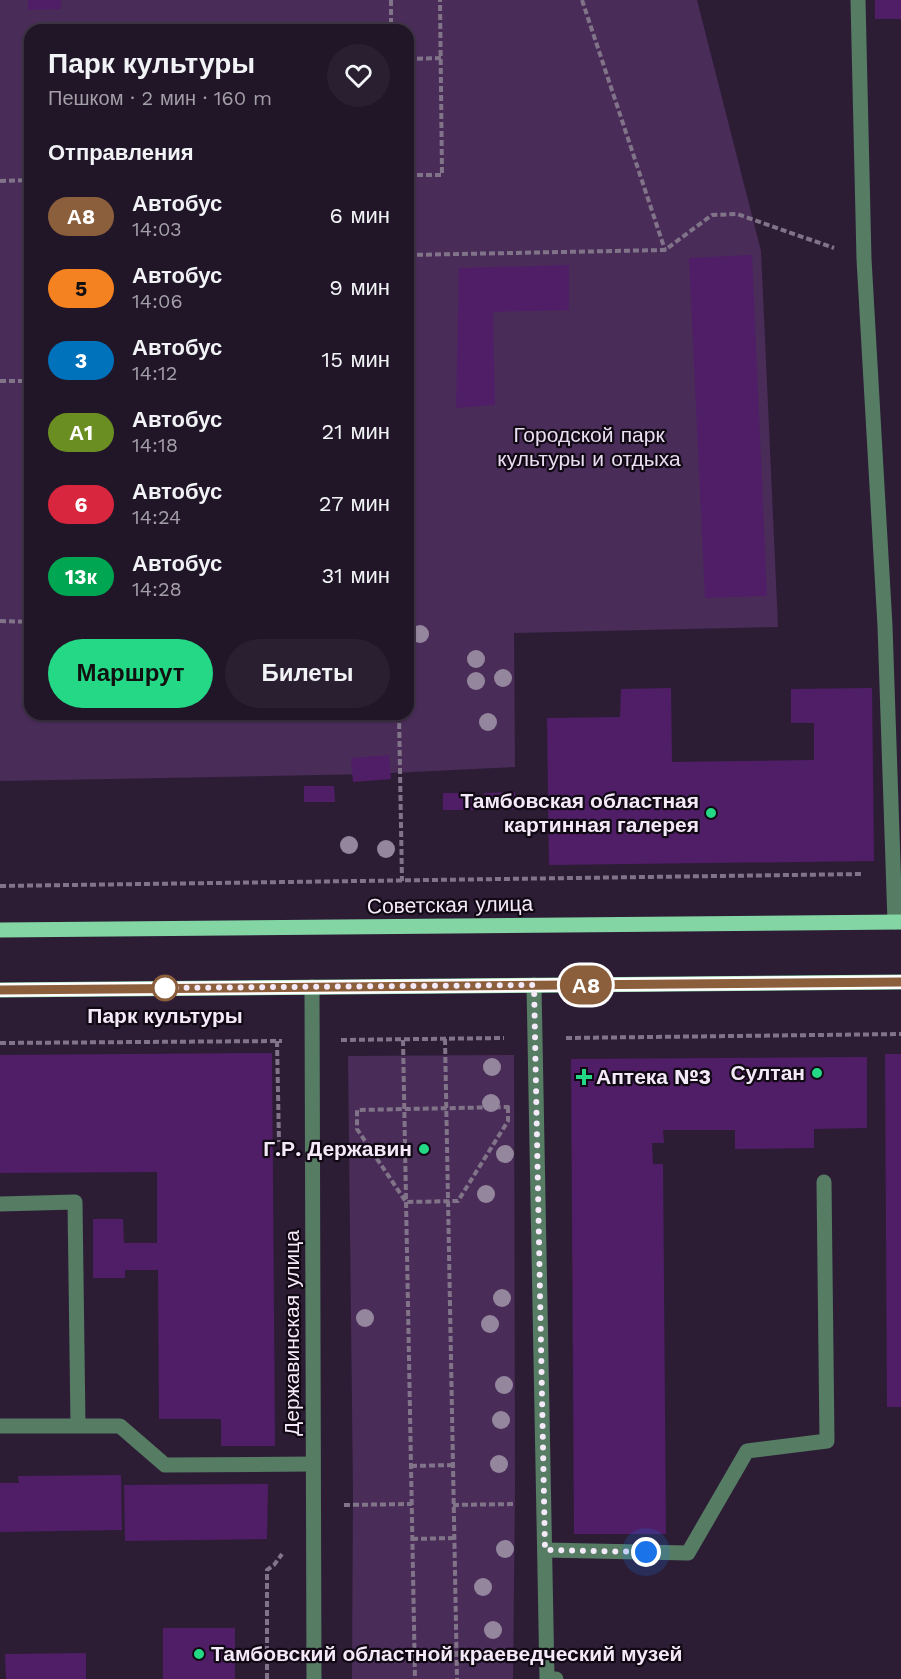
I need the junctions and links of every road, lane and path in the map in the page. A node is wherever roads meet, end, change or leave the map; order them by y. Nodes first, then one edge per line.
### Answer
1 (391, 0) edge
2 (440, 0) edge
3 (582, 0) edge
4 (858, 0) edge
5 (391, 24) edge
6 (441, 58) junction
7 (414, 59) edge
8 (414, 175) edge
9 (0, 180) edge
10 (24, 180) edge
11 (665, 250) junction
12 (414, 255) edge
13 (864, 259) junction
14 (0, 381) edge
15 (24, 381) edge
16 (0, 621) edge
17 (24, 622) edge
18 (399, 720) edge
19 (893, 873) junction
20 (402, 881) junction
21 (0, 886) edge
22 (898, 922) edge
23 (0, 930) edge
24 (901, 982) edge
25 (534, 985) junction
26 (312, 987) junction
27 (0, 990) edge
28 (901, 1034) edge
29 (535, 1038) junction
30 (445, 1039) junction
31 (403, 1040) junction
32 (312, 1041) junction
33 (0, 1043) edge
34 (446, 1108) junction
35 (404, 1109) junction
36 (824, 1182) dead end
37 (448, 1201) junction
38 (406, 1202) junction
39 (0, 1204) edge
40 (78, 1425) junction
41 (0, 1426) edge
42 (313, 1464) junction
43 (453, 1465) junction
44 (411, 1466) junction
45 (412, 1504) junction
46 (544, 1504) junction
47 (314, 1505) junction
48 (453, 1505) junction
49 (454, 1538) junction
50 (412, 1539) junction
51 (545, 1550) junction
52 (283, 1551) dead end
53 (267, 1679) edge
54 (314, 1679) edge
55 (415, 1679) edge
56 (457, 1679) edge
57 (556, 1679) edge

1 - 5 path
2 - 6 path
3 - 11 path
4 - 13 street
6 - 7 path
6 - 8 path
9 - 10 path
11 - 12 path
11 - 13 path
13 - 19 street
14 - 15 path
16 - 17 path
18 - 20 path
19 - 20 path
19 - 22 street
20 - 21 path
22 - 23 main road, Советская улица
24 - 25 main road
25 - 26 main road
25 - 29 street
26 - 27 main road
26 - 32 street, Державинская улица
28 - 29 path
29 - 30 path
29 - 46 street
30 - 31 path
30 - 34 path
31 - 32 path
31 - 35 path
32 - 33 path
32 - 42 street, Державинская улица
34 - 35 path
34 - 37 path
34 - 37 path
35 - 38 path
35 - 38 path
36 - 51 street
37 - 38 path
37 - 43 path
38 - 44 path
39 - 40 street
40 - 41 street
40 - 42 street
42 - 47 street, Державинская улица
43 - 44 path
43 - 48 path
44 - 45 path
45 - 47 path
45 - 50 path
46 - 48 path
46 - 51 street
47 - 54 street, Державинская улица
48 - 49 path
49 - 50 path
49 - 56 path
50 - 55 path
51 - 57 street
52 - 53 path

